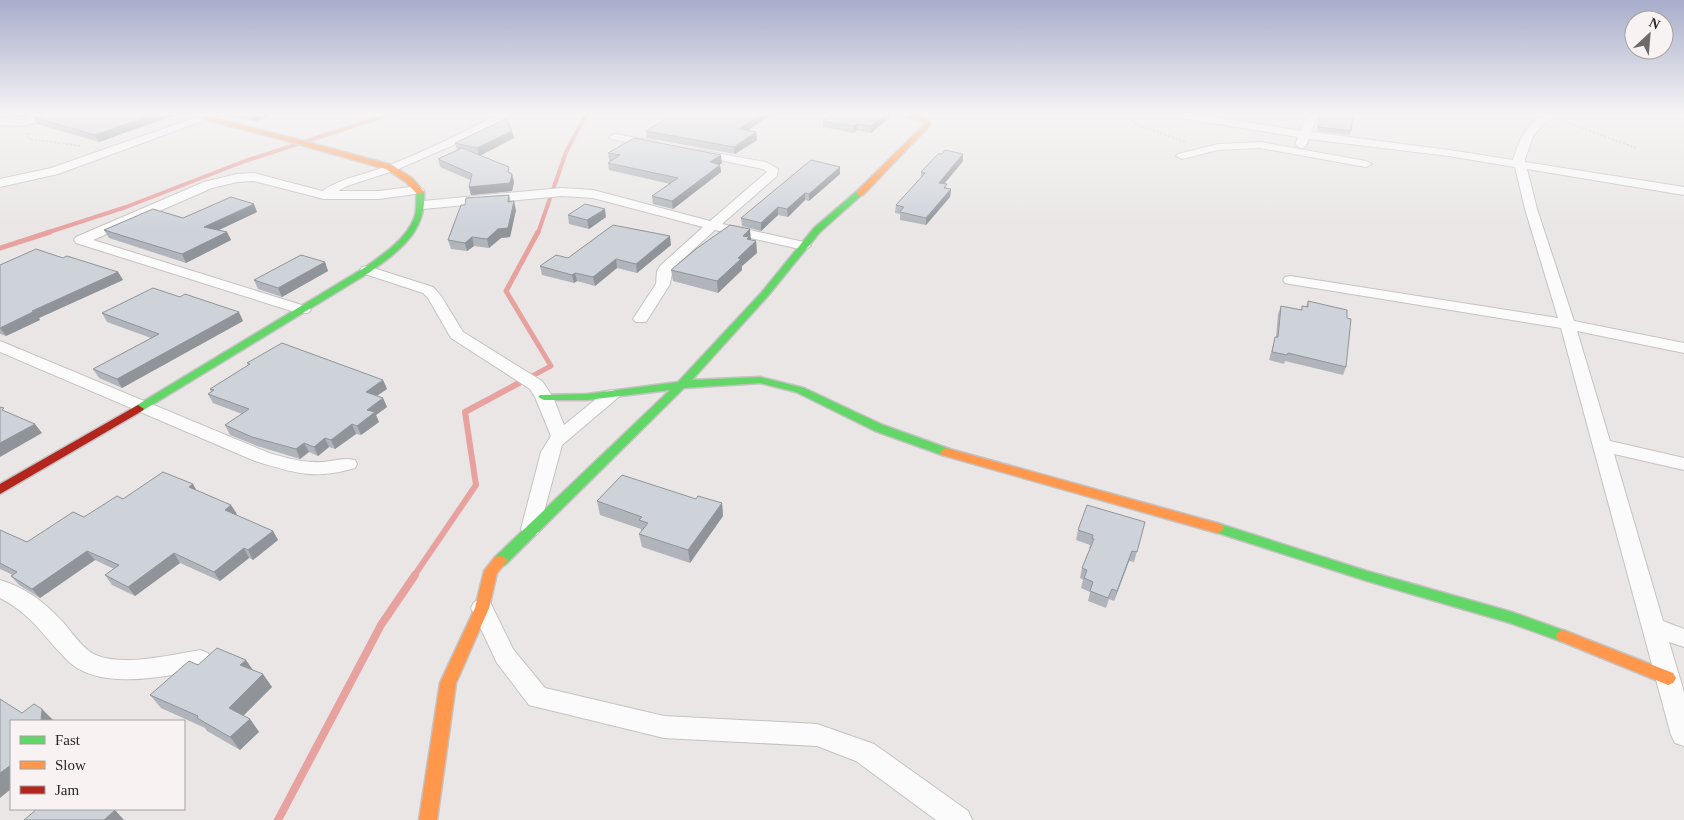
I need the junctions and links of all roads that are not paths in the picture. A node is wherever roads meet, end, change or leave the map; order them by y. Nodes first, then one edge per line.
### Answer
1 (110, 151) edge
2 (333, 151) edge
3 (430, 151) edge
4 (902, 151) edge
5 (1199, 151) edge
6 (1299, 151) edge
7 (1435, 151) edge
8 (1522, 151) edge
9 (690, 152) edge
10 (1304, 152) joint
11 (1182, 156) dead end
12 (1366, 164) dead end
13 (1520, 165) junction
14 (392, 168) junction
15 (0, 183) edge
16 (418, 190) junction
17 (1684, 191) edge
18 (324, 195) junction
19 (423, 205) junction
20 (713, 226) junction
21 (804, 246) junction
22 (367, 270) junction
23 (1290, 280) dead end
24 (303, 310) junction
25 (641, 318) dead end
26 (1568, 326) junction
27 (0, 346) edge
28 (1684, 348) edge
29 (684, 382) junction
30 (612, 395) junction
31 (544, 396) junction
32 (144, 406) junction
33 (560, 436) junction
34 (1602, 445) junction
35 (348, 464) dead end
36 (1684, 464) edge
37 (0, 490) edge
38 (531, 529) junction
39 (0, 588) edge
40 (482, 608) junction
41 (1655, 628) junction
42 (1684, 638) edge
43 (200, 660) edge
44 (1668, 678) junction
45 (1684, 735) edge
46 (428, 820) edge
47 (958, 820) edge

1 - 15 street
2 - 14 street
3 - 14 street
4 - 21 street
5 - 11 street
6 - 10 street
7 - 13 street
8 - 13 street
9 - 20 street
10 - 12 street
13 - 17 street
13 - 26 street
14 - 16 street
14 - 18 street
16 - 18 street
16 - 19 street
18 - 24 street
19 - 20 street
19 - 22 street
20 - 21 street
20 - 25 street
21 - 29 street
22 - 24 street
22 - 31 street
23 - 26 street
24 - 32 street
26 - 28 street
26 - 34 street
27 - 32 street
29 - 30 street
29 - 38 street
29 - 44 street
30 - 31 street
30 - 33 street
31 - 33 street
32 - 35 street
32 - 37 street
33 - 38 street
34 - 36 street
34 - 41 street
38 - 40 street
39 - 43 street
40 - 46 street
40 - 47 street
41 - 42 street
41 - 44 street
44 - 45 street

